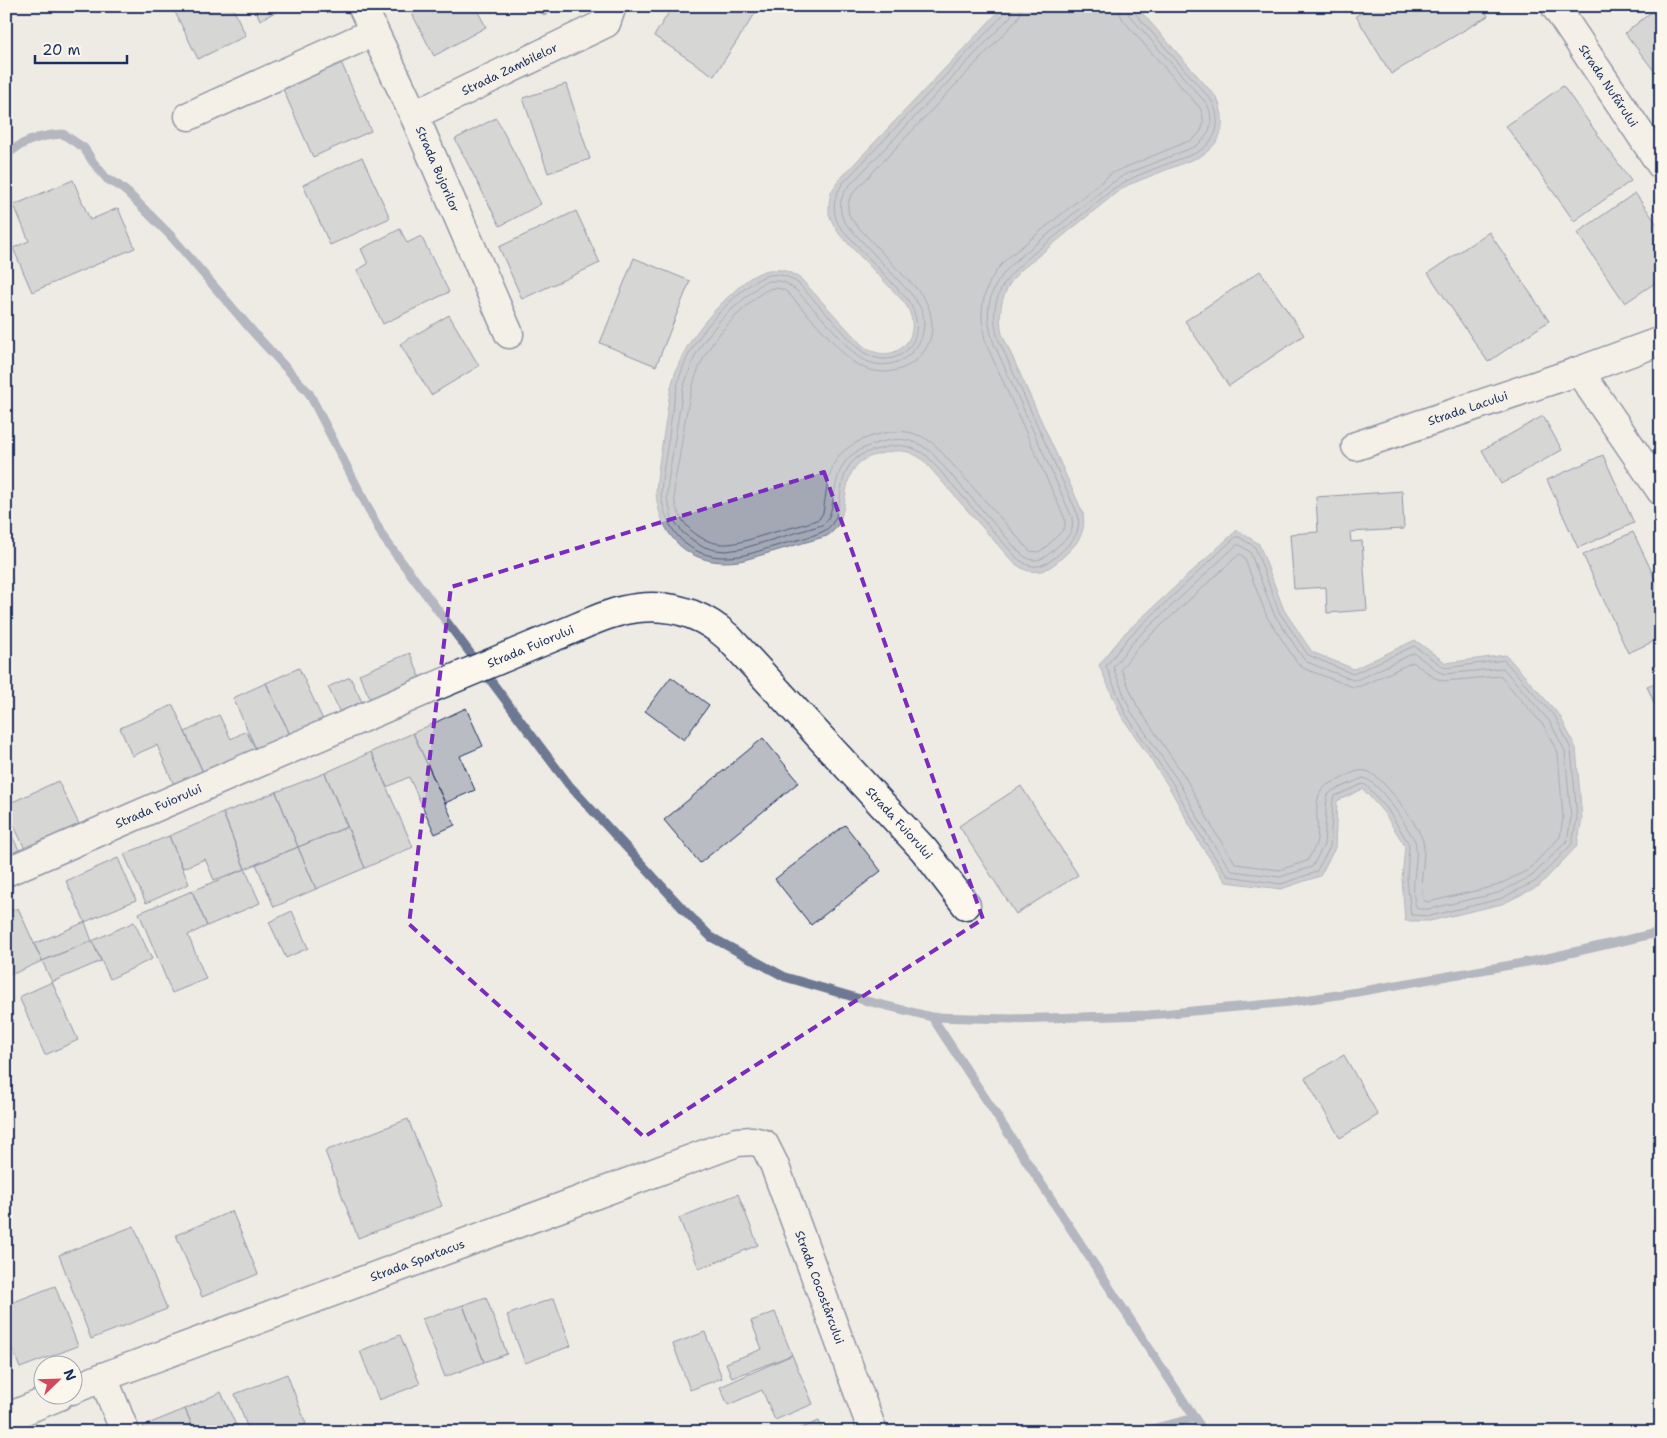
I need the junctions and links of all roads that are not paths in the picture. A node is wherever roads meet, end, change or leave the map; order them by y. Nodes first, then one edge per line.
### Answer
1 (362, 6) edge
2 (1554, 6) edge
3 (609, 14) edge
4 (374, 32) junction
5 (414, 115) junction
6 (189, 116) dead end
7 (1661, 166) edge
8 (509, 334) dead end
9 (1661, 341) edge
10 (1580, 371) junction
11 (1356, 446) dead end
12 (1661, 491) edge
13 (6, 872) edge
14 (966, 905) dead end
15 (764, 1144) joint
16 (103, 1377) junction
17 (82, 1386) edge
18 (35, 1406) edge
19 (6, 1418) edge
20 (125, 1432) edge
21 (872, 1432) edge

1 - 4 street, Strada Bujorilor
2 - 7 street, Strada Nufărului
3 - 5 street, Strada Zambilelor
4 - 5 street, Strada Bujorilor
4 - 6 street
5 - 8 street, Strada Bujorilor
9 - 10 street, Strada Lacului
10 - 11 street, Strada Lacului
10 - 12 street
13 - 14 street, Strada Fuiorului
15 - 16 street, Strada Spartacus
15 - 21 street, Strada Cocostârcului
16 - 17 street, Strada Spartacus
16 - 20 street
18 - 19 street

